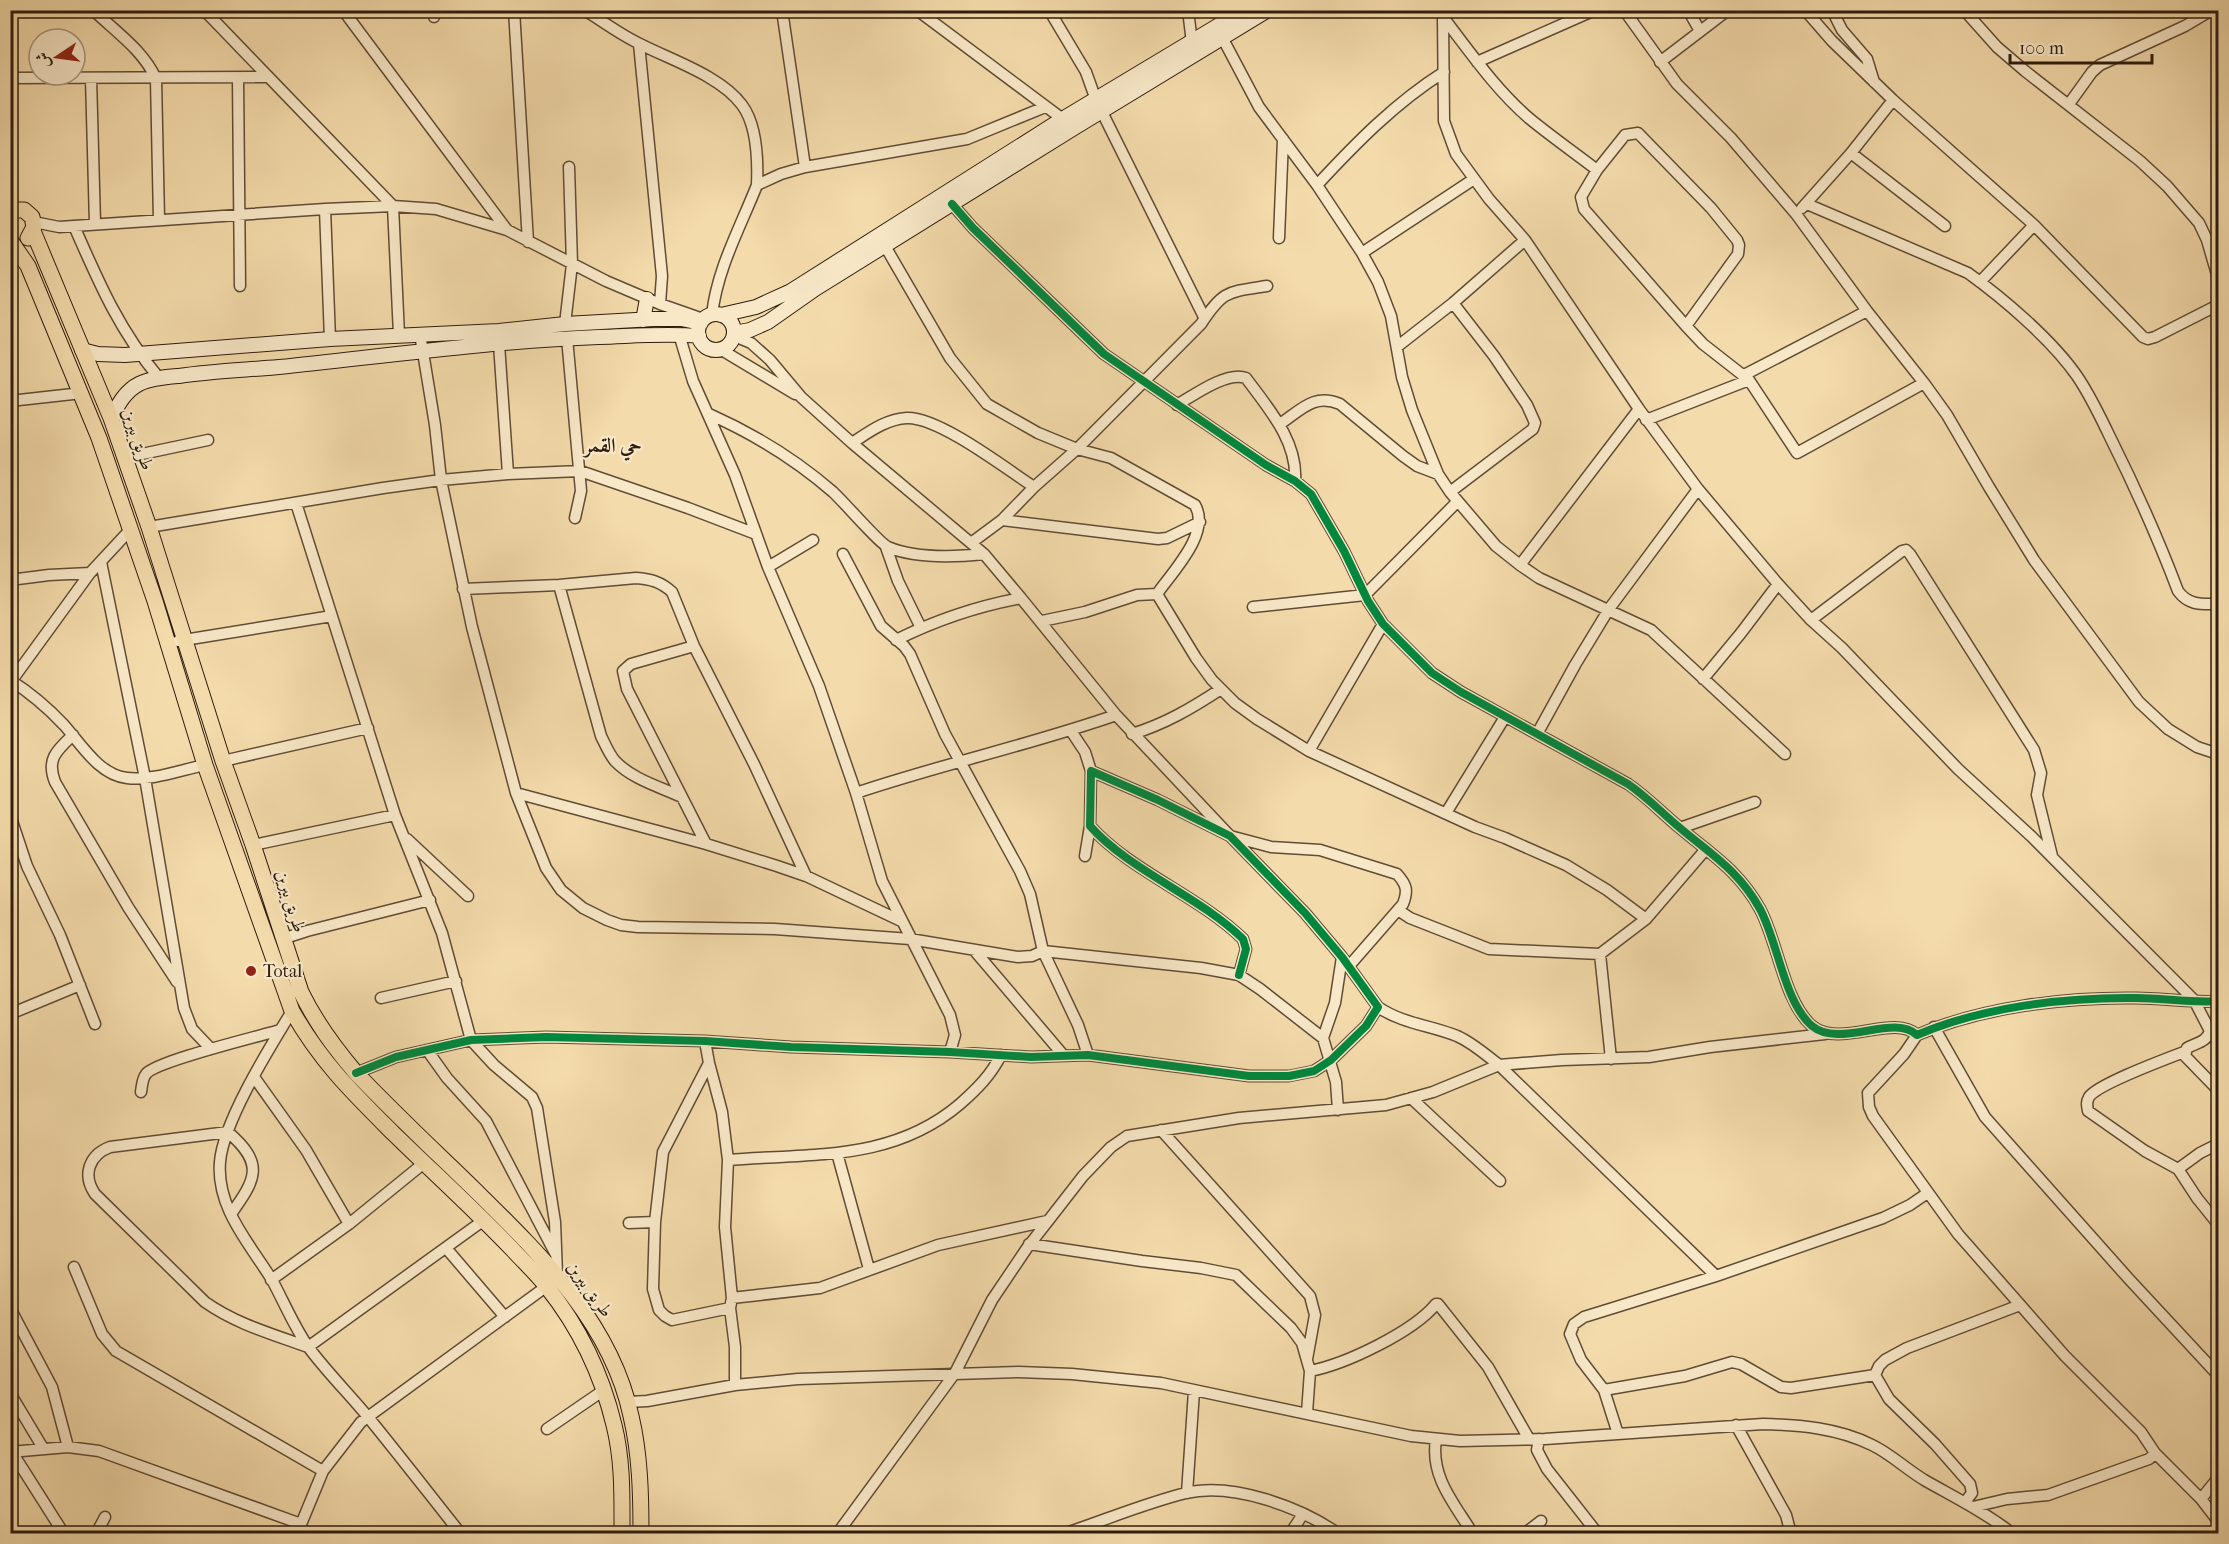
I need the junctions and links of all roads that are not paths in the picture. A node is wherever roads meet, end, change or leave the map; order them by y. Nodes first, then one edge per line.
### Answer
1 (93, 10) edge
2 (204, 10) edge
3 (343, 10) edge
4 (514, 10) edge
5 (585, 10) edge
6 (782, 10) edge
7 (917, 10) edge
8 (1049, 10) edge
9 (1188, 10) edge
10 (1244, 10) edge
11 (1268, 10) edge
12 (1595, 10) edge
13 (1624, 10) edge
14 (1688, 10) edge
15 (1728, 10) edge
16 (1805, 10) edge
17 (1832, 10) edge
18 (1964, 10) edge
19 (2212, 10) edge
20 (1441, 14) edge
21 (1700, 31) junction
22 (1222, 39) junction
23 (1192, 43) junction
24 (639, 44) junction
25 (1477, 62) junction
26 (1660, 62) junction
27 (1444, 72) junction
28 (268, 77) junction
29 (10, 78) edge
30 (91, 78) junction
31 (238, 78) junction
32 (156, 79) junction
33 (1874, 83) junction
34 (1893, 100) junction
35 (2069, 104) junction
36 (1045, 106) junction
37 (1099, 106) junction
38 (1069, 123) junction
39 (1283, 139) junction
40 (1851, 153) junction
41 (569, 167) dead end
42 (805, 167) junction
43 (1597, 170) junction
44 (1474, 179) junction
45 (757, 185) junction
46 (1317, 185) junction
47 (952, 204) junction
48 (1807, 204) junction
49 (13, 205) edge
50 (393, 206) junction
51 (325, 209) junction
52 (239, 214) junction
53 (1796, 214) junction
54 (159, 220) junction
55 (95, 224) junction
56 (2034, 225) junction
57 (34, 226) junction
58 (74, 226) junction
59 (1945, 226) dead end
60 (507, 230) junction
61 (1279, 238) dead end
62 (10, 240) edge
63 (1525, 240) junction
64 (528, 242) junction
65 (885, 246) junction
66 (1362, 253) junction
67 (572, 264) junction
68 (2218, 278) edge
69 (1980, 282) junction
70 (240, 286) dead end
71 (1267, 286) dead end
72 (654, 302) junction
73 (1453, 303) junction
74 (2218, 305) edge
75 (1867, 311) junction
76 (1204, 317) junction
77 (648, 319) junction
78 (708, 321) junction
79 (1686, 326) junction
80 (566, 331) junction
81 (399, 334) junction
82 (420, 334) junction
83 (679, 334) junction
84 (734, 334) junction
85 (651, 335) junction
86 (330, 339) junction
87 (499, 344) junction
88 (1398, 346) junction
89 (720, 349) junction
90 (82, 350) junction
91 (422, 351) junction
92 (138, 353) junction
93 (1747, 377) junction
94 (159, 378) junction
95 (1144, 381) junction
96 (1924, 382) junction
97 (82, 393) junction
98 (801, 396) junction
99 (10, 401) edge
100 (1177, 405) junction
101 (1639, 409) junction
102 (709, 414) junction
103 (111, 418) junction
104 (1646, 420) junction
105 (1280, 424) junction
106 (208, 440) dead end
107 (852, 443) junction
108 (1077, 449) junction
109 (123, 458) junction
110 (580, 471) junction
111 (508, 474) junction
112 (1438, 474) junction
113 (441, 480) junction
114 (1295, 481) junction
115 (1034, 487) junction
116 (1698, 489) junction
117 (1450, 492) junction
118 (1457, 502) junction
119 (296, 503) junction
120 (575, 518) dead end
121 (1002, 520) junction
122 (1200, 522) junction
123 (148, 527) junction
124 (130, 530) junction
125 (756, 534) junction
126 (813, 540) dead end
127 (971, 543) junction
128 (886, 547) junction
129 (843, 554) dead end
130 (984, 554) junction
131 (101, 562) junction
132 (1520, 566) junction
133 (768, 567) junction
134 (90, 573) junction
135 (10, 580) edge
136 (1778, 584) junction
137 (559, 585) junction
138 (464, 589) junction
139 (1157, 594) junction
140 (1365, 595) junction
141 (1021, 598) junction
142 (2218, 604) edge
143 (1253, 607) dead end
144 (1609, 609) junction
145 (332, 616) junction
146 (1811, 620) junction
147 (1042, 621) junction
148 (1383, 624) junction
149 (921, 628) junction
150 (185, 639) junction
151 (896, 640) junction
152 (168, 644) junction
153 (694, 646) junction
154 (1703, 679) junction
155 (11, 681) edge
156 (1221, 689) junction
157 (1116, 715) junction
158 (1505, 717) junction
159 (368, 728) junction
160 (1071, 730) junction
161 (1132, 734) junction
162 (1537, 734) junction
163 (72, 735) junction
164 (1309, 751) junction
165 (1785, 754) dead end
166 (2218, 754) edge
167 (223, 761) junction
168 (959, 761) junction
169 (205, 765) junction
170 (1091, 771) junction
171 (145, 778) junction
172 (516, 793) junction
173 (856, 793) junction
174 (682, 797) junction
175 (1755, 802) dead end
176 (1446, 813) junction
177 (10, 815) edge
178 (394, 815) junction
179 (1090, 826) junction
180 (1680, 828) junction
181 (1230, 836) junction
182 (405, 837) junction
183 (706, 843) junction
184 (253, 844) junction
185 (1706, 849) junction
186 (1085, 856) dead end
187 (2052, 856) junction
188 (806, 876) junction
189 (468, 896) dead end
190 (430, 900) junction
191 (1398, 910) junction
192 (1646, 919) junction
193 (902, 921) junction
194 (282, 939) junction
195 (910, 939) junction
196 (974, 950) junction
197 (1043, 951) junction
198 (1600, 954) junction
199 (1346, 962) junction
200 (1239, 975) junction
201 (456, 981) junction
202 (80, 986) junction
203 (181, 988) junction
204 (381, 998) dead end
205 (2194, 1000) junction
206 (2218, 1001) edge
207 (1378, 1007) junction
208 (292, 1011) junction
209 (10, 1014) edge
210 (95, 1024) dead end
211 (1935, 1027) junction
212 (280, 1030) junction
213 (1825, 1034) junction
214 (1917, 1035) junction
215 (1323, 1038) junction
216 (471, 1040) junction
217 (705, 1041) junction
218 (211, 1049) junction
219 (427, 1050) junction
220 (950, 1052) junction
221 (2184, 1052) junction
222 (1001, 1055) junction
223 (1088, 1055) junction
224 (1064, 1056) junction
225 (1330, 1059) junction
226 (1611, 1059) junction
227 (709, 1064) junction
228 (1499, 1065) junction
229 (356, 1073) junction
230 (254, 1077) junction
231 (2218, 1090) edge
232 (141, 1092) dead end
233 (1411, 1098) junction
234 (1338, 1110) junction
235 (1161, 1130) junction
236 (228, 1132) junction
237 (2218, 1144) edge
238 (837, 1153) junction
239 (728, 1160) junction
240 (424, 1163) junction
241 (2178, 1169) junction
242 (1500, 1181) dead end
243 (1926, 1194) junction
244 (231, 1214) junction
245 (484, 1220) junction
246 (1047, 1221) junction
247 (629, 1222) dead end
248 (656, 1222) junction
249 (349, 1224) junction
250 (2218, 1224) edge
251 (1029, 1244) junction
252 (446, 1248) junction
253 (557, 1256) junction
254 (75, 1268) dead end
255 (869, 1269) junction
256 (557, 1274) junction
257 (1716, 1276) junction
258 (271, 1280) junction
259 (547, 1286) junction
260 (731, 1303) junction
261 (2020, 1305) junction
262 (10, 1308) edge
263 (505, 1317) junction
264 (308, 1347) junction
265 (1307, 1359) junction
266 (1310, 1371) junction
267 (955, 1373) junction
268 (1875, 1375) junction
269 (2218, 1375) edge
270 (735, 1385) junction
271 (604, 1390) junction
272 (1604, 1390) junction
273 (1194, 1391) junction
274 (10, 1393) edge
275 (630, 1409) junction
276 (1307, 1413) junction
277 (367, 1416) junction
278 (1736, 1425) junction
279 (547, 1429) dead end
280 (1618, 1434) junction
281 (1436, 1439) junction
282 (1534, 1439) junction
283 (68, 1447) junction
284 (43, 1448) junction
285 (11, 1452) edge
286 (2155, 1453) junction
287 (323, 1471) junction
288 (2218, 1478) edge
289 (1187, 1493) junction
290 (2201, 1499) junction
291 (1969, 1504) junction
292 (1303, 1514) junction
293 (105, 1517) dead end
294 (1541, 1521) dead end
295 (2218, 1521) edge
296 (299, 1528) edge
297 (1078, 1531) edge
298 (1791, 1532) edge
299 (64, 1533) edge
300 (96, 1533) edge
301 (461, 1533) edge
302 (622, 1533) edge
303 (641, 1533) edge
304 (837, 1533) edge
305 (1063, 1533) edge
306 (1290, 1533) edge
307 (1339, 1533) edge
308 (1473, 1533) edge
309 (1524, 1533) edge
310 (1598, 1533) edge
311 (1806, 1533) edge
312 (2013, 1533) edge

1 - 32 street
2 - 28 street
3 - 60 street
4 - 64 street
5 - 24 street
6 - 42 street
7 - 36 street
8 - 37 street
9 - 23 street
10 - 23 street
11 - 22 street
12 - 25 street
13 - 26 street
14 - 21 street
15 - 21 street
16 - 33 street
17 - 33 street
18 - 35 street
19 - 35 street
20 - 25 street
20 - 27 street
21 - 26 street
22 - 37 street
22 - 39 street
23 - 37 street
24 - 45 street
24 - 72 street
25 - 43 street
26 - 53 street
27 - 44 street
27 - 46 street
28 - 31 street
28 - 50 street
29 - 30 street
30 - 32 street
30 - 55 street
31 - 32 street
31 - 52 street
32 - 54 street
33 - 34 street
34 - 40 street
34 - 56 street
35 - 68 street
36 - 38 street
36 - 42 street
37 - 38 street
37 - 76 street
38 - 47 street
38 - 78 street
39 - 46 street
39 - 61 street
40 - 48 street
40 - 59 street
41 - 67 street
42 - 45 street
43 - 79 street
43 - 79 street
44 - 63 street
44 - 66 street
45 - 78 street
46 - 66 street
47 - 65 street
47 - 95 street
48 - 53 street
48 - 69 street
49 - 57 main road
50 - 51 street
50 - 60 street
50 - 81 street
51 - 52 street
51 - 86 street
52 - 54 street
52 - 70 street
53 - 75 street
54 - 55 street
55 - 58 street
56 - 69 street
56 - 74 street
57 - 58 street
57 - 62 main road
57 - 90 main road, طريق بيرين
58 - 92 street
60 - 64 street
62 - 97 main road, طريق بيرين
63 - 73 street
63 - 101 street
64 - 67 street
65 - 84 street
65 - 108 street
66 - 88 street
67 - 72 street
67 - 80 street
69 - 142 street
71 - 76 street
72 - 77 street
72 - 78 street
73 - 88 street
73 - 117 street
75 - 93 street
75 - 96 street
76 - 95 street
77 - 78 street
77 - 80 street
77 - 85 street
78 - 83 street
78 - 84 street
78 - 89 street
79 - 93 street
80 - 82 street
80 - 85 street
80 - 87 street
80 - 110 street
81 - 82 street
81 - 86 street
82 - 91 street
83 - 85 street
83 - 102 street
84 - 89 street
84 - 98 street
86 - 92 street
87 - 91 street
87 - 111 street
88 - 112 street
89 - 98 street
90 - 92 street
90 - 103 main road, طريق بيرين
91 - 94 street
91 - 113 street
92 - 94 street
93 - 96 street
93 - 104 street
94 - 103 street
95 - 100 street
95 - 108 street
96 - 166 street
97 - 99 street
97 - 124 main road, طريق بيرين
98 - 107 street
100 - 105 street
100 - 114 street
101 - 104 street
101 - 132 street
102 - 125 street
102 - 128 street
103 - 109 main road, طريق بيرين
104 - 116 street
105 - 112 street
105 - 114 street
106 - 109 street
107 - 115 street
107 - 127 street
108 - 115 street
108 - 122 street
109 - 123 main road, طريق بيرين
110 - 111 street
110 - 120 street
110 - 125 street
111 - 113 street
112 - 117 street
113 - 119 street
113 - 138 street
114 - 140 street
115 - 121 street
116 - 136 street
116 - 144 street
117 - 118 street
118 - 132 street
118 - 140 street
119 - 123 street
119 - 145 street
121 - 122 street
121 - 127 street
122 - 139 street
123 - 150 main road, طريق بيرين
124 - 131 street
124 - 152 main road, طريق بيرين
125 - 133 street
126 - 133 street
127 - 130 street
128 - 130 street
128 - 149 street
129 - 151 street
130 - 141 street
131 - 134 street
131 - 171 street
132 - 144 street
133 - 173 street
134 - 135 street
134 - 155 street
136 - 146 street
136 - 154 street
137 - 138 street
137 - 153 street
137 - 174 street
138 - 172 street
139 - 147 street
139 - 156 street
140 - 143 street
140 - 148 street
141 - 147 street
141 - 149 street
144 - 154 street
144 - 162 street
145 - 150 street
145 - 159 street
146 - 187 street
146 - 187 street
147 - 157 street
148 - 158 street
148 - 164 street
149 - 151 street
150 - 152 street
150 - 167 main road, طريق بيرين
151 - 168 street
152 - 169 main road, طريق بيرين
153 - 174 street
153 - 188 street
154 - 165 street
155 - 163 street
156 - 161 street
156 - 164 street
157 - 160 street
157 - 161 street
158 - 162 street
158 - 176 street
159 - 167 street
159 - 178 street
160 - 168 street
160 - 170 street
161 - 181 street
162 - 180 street
163 - 171 street
163 - 203 street
164 - 176 street
167 - 184 main road, طريق بيرين
168 - 173 street
168 - 197 street
169 - 171 street
169 - 208 main road, طريق بيرين
170 - 179 street
170 - 181 street
171 - 203 street
172 - 183 street
172 - 195 street
173 - 193 street
174 - 183 street
175 - 180 street
176 - 192 street
177 - 202 street
178 - 182 street
178 - 184 street
179 - 186 street
179 - 200 street
180 - 185 street
181 - 191 street
181 - 199 street
182 - 189 street
182 - 190 street
183 - 188 street
184 - 194 main road, طريق بيرين
185 - 192 street
185 - 213 street
187 - 205 street
188 - 193 street
190 - 194 street
190 - 201 street
191 - 198 street
191 - 199 street
192 - 198 street
193 - 195 street
194 - 229 main road, طريق بيرين
195 - 196 street
195 - 220 street
196 - 197 street
196 - 224 street
197 - 200 street
197 - 223 street
198 - 226 street
199 - 207 street
199 - 215 street
200 - 215 street
201 - 204 street
201 - 216 street
202 - 209 street
202 - 210 street
203 - 218 street
205 - 206 street
205 - 211 street
205 - 221 street
207 - 225 street
207 - 228 street
208 - 212 street
208 - 240 main road, طريق بيرين
211 - 214 street
211 - 269 street
212 - 218 street
212 - 230 street
213 - 214 street
213 - 226 street
214 - 243 street
215 - 225 street
216 - 217 street
216 - 219 street
216 - 253 street
217 - 220 street
217 - 227 street
218 - 232 street
219 - 229 street
219 - 253 street
220 - 222 street
221 - 231 street
221 - 241 street
222 - 224 street
222 - 238 street
223 - 224 street
223 - 225 street
225 - 234 street
226 - 228 street
227 - 239 street
227 - 248 street
228 - 233 street
228 - 257 street
229 - 256 main road, طريق بيرين
230 - 236 street
230 - 249 street
233 - 234 street
233 - 242 street
234 - 235 street
235 - 246 street
235 - 265 street
236 - 244 street
236 - 244 street
236 - 264 street
237 - 241 street
238 - 239 street
238 - 255 street
239 - 260 street
240 - 245 main road, طريق بيرين
240 - 249 street
241 - 250 street
243 - 257 street
243 - 261 street
244 - 258 street
245 - 252 street
245 - 259 main road, طريق بيرين
246 - 251 street
246 - 255 street
247 - 248 street
248 - 260 street
249 - 258 street
251 - 265 street
251 - 267 street
252 - 263 street
252 - 264 street
253 - 256 street
254 - 287 street
255 - 260 street
256 - 275 main road, طريق بيرين
257 - 272 street
258 - 264 street
259 - 263 street
259 - 271 main road, طريق بيرين
260 - 270 street
261 - 268 street
261 - 286 street
262 - 283 street
263 - 277 street
264 - 277 street
265 - 266 street
266 - 276 street
266 - 282 street
267 - 270 street
267 - 273 street
267 - 304 street
268 - 272 street
268 - 291 street
270 - 275 street
271 - 279 street
271 - 302 main road, طريق بيرين
272 - 280 street
273 - 276 street
273 - 289 street
274 - 284 street
275 - 303 main road, طريق بيرين
276 - 281 street
277 - 287 street
277 - 301 street
278 - 280 street
278 - 291 street
278 - 298 street
280 - 282 street
281 - 282 street
281 - 308 street
282 - 310 street
283 - 284 street
283 - 296 street
284 - 285 street
285 - 299 street
286 - 290 street
286 - 291 street
287 - 296 street
288 - 290 street
289 - 292 street
289 - 297 street
290 - 295 street
291 - 312 street
292 - 306 street
292 - 307 street
293 - 300 street
294 - 309 street
297 - 305 street
298 - 311 street

